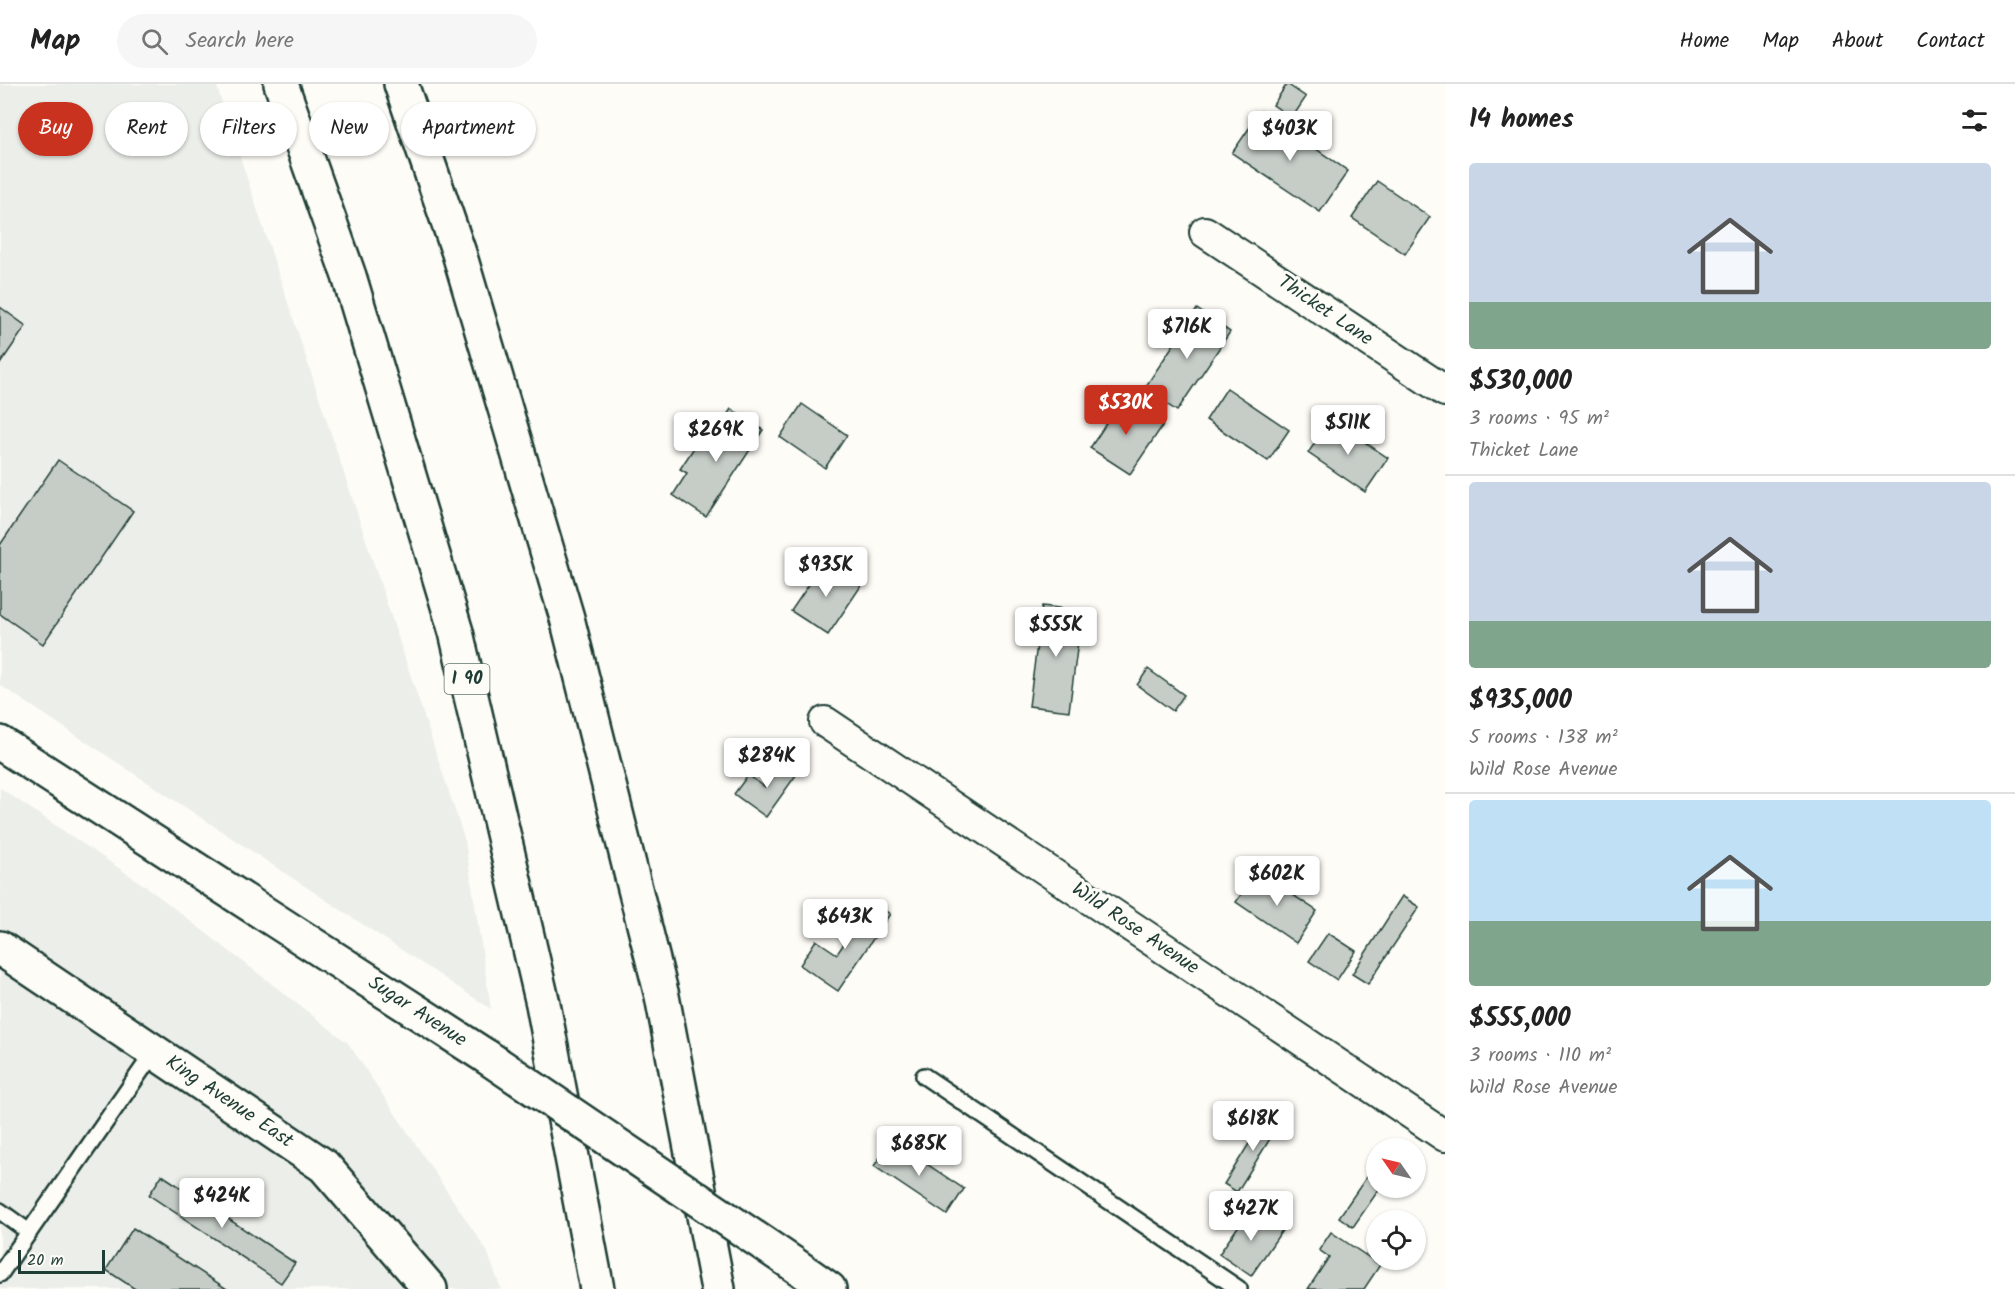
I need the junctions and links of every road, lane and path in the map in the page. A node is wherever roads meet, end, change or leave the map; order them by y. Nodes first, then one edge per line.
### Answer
1 (281, 84) edge
2 (402, 84) edge
3 (1206, 232) dead end
4 (1445, 390) edge
5 (825, 722) dead end
6 (0, 743) edge
7 (0, 948) edge
8 (154, 1052) junction
9 (924, 1076) dead end
10 (1445, 1136) edge
11 (0, 1210) edge
12 (29, 1232) junction
13 (0, 1274) edge
14 (430, 1289) edge
15 (597, 1289) edge
16 (718, 1289) edge
17 (829, 1289) edge
18 (1239, 1289) edge

1 - 15 main road, I 90
2 - 16 main road
3 - 4 street, Thicket Lane
5 - 10 street, Wild Rose Avenue
6 - 17 main road, Sugar Avenue, bridge
7 - 8 main road, King Avenue East
8 - 12 lane
8 - 14 main road, King Avenue East
9 - 18 lane
11 - 12 lane
12 - 13 lane

